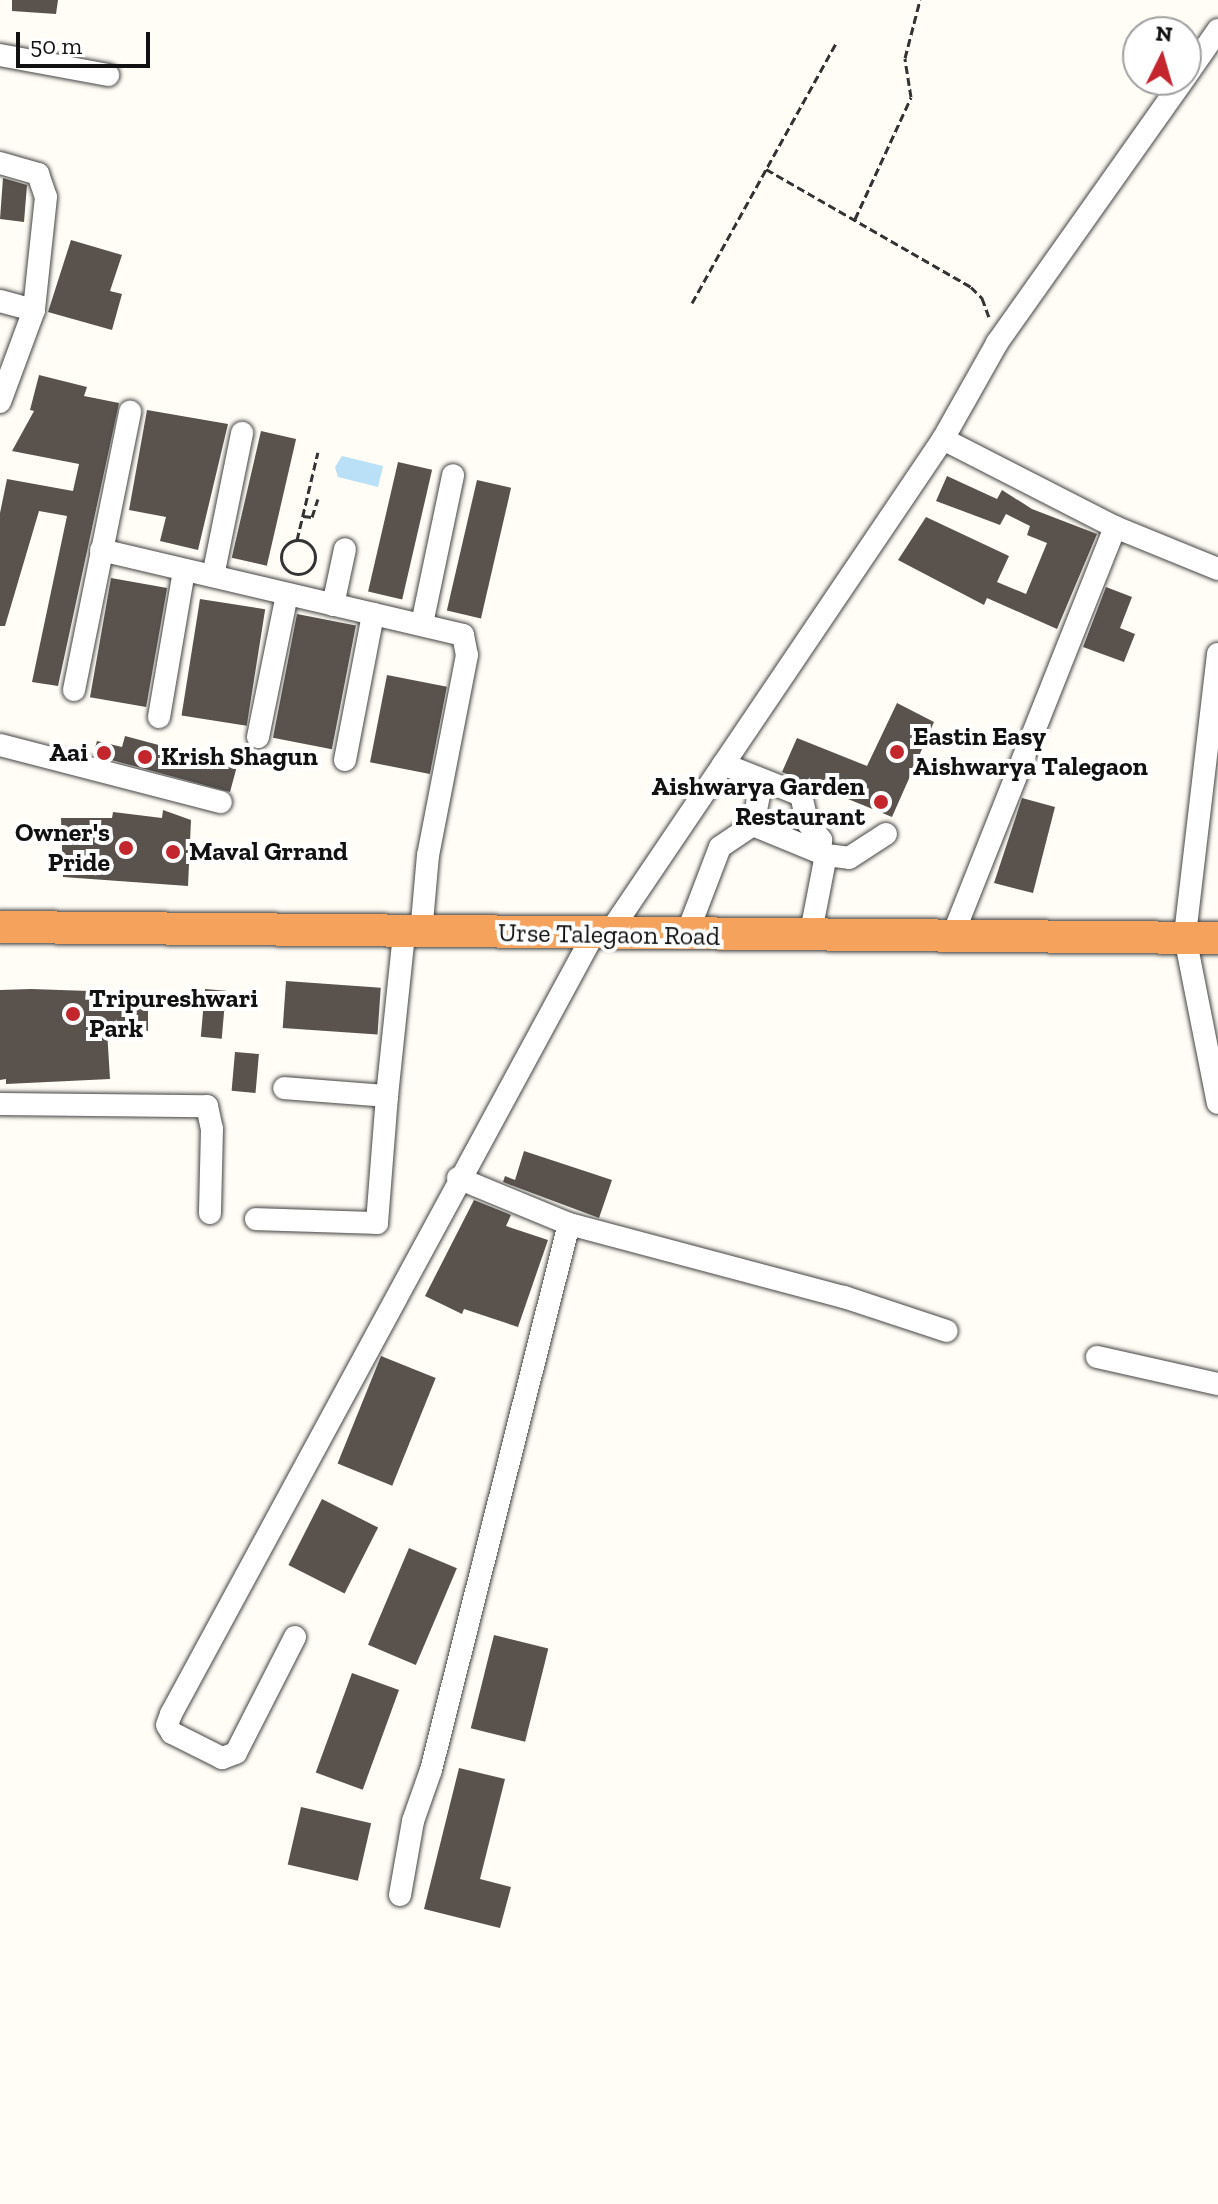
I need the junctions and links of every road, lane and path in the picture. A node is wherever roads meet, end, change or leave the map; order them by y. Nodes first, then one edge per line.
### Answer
1 (920, 0) edge
2 (1218, 30) edge
3 (837, 41) dead end
4 (0, 55) edge
5 (1210, 56) edge
6 (108, 75) dead end
7 (1172, 96) edge
8 (0, 163) edge
9 (766, 169) junction
10 (855, 219) junction
11 (0, 301) edge
12 (692, 303) dead end
13 (34, 310) junction
14 (997, 343) junction
15 (0, 402) edge
16 (130, 412) dead end
17 (242, 433) dead end
18 (943, 439) junction
19 (318, 452) dead end
20 (453, 475) dead end
21 (318, 499) dead end
22 (303, 516) junction
23 (1115, 527) junction
24 (297, 540) junction
25 (345, 549) dead end
26 (101, 550) junction
27 (1218, 569) edge
28 (184, 570) junction
29 (213, 576) junction
30 (287, 594) junction
31 (333, 605) junction
32 (373, 614) junction
33 (422, 624) junction
34 (1218, 654) edge
35 (74, 690) dead end
36 (159, 717) dead end
37 (258, 737) dead end
38 (0, 745) edge
39 (345, 760) dead end
40 (723, 764) junction
41 (762, 780) junction
42 (221, 802) dead end
43 (753, 825) junction
44 (886, 834) dead end
45 (823, 854) junction
46 (0, 927) edge
47 (954, 932) junction
48 (413, 934) junction
49 (600, 935) junction
50 (686, 936) junction
51 (810, 937) junction
52 (1185, 937) junction
53 (1218, 938) edge
54 (284, 1088) dead end
55 (387, 1096) junction
56 (1218, 1103) edge
57 (0, 1104) edge
58 (458, 1178) junction
59 (210, 1213) dead end
60 (256, 1219) dead end
61 (569, 1224) junction
62 (947, 1331) dead end
63 (1097, 1357) dead end
64 (1218, 1384) edge
65 (295, 1637) dead end
66 (400, 1895) dead end

1 - 10 path
2 - 5 street
3 - 9 path
4 - 6 street
7 - 14 street
8 - 13 street
9 - 10 path
9 - 12 path
10 - 14 path
11 - 13 street
13 - 15 street
14 - 18 street
16 - 26 street
17 - 29 street
18 - 23 street
18 - 40 street
19 - 22 path
20 - 33 street
21 - 22 path
22 - 24 path
23 - 27 street
23 - 47 street
24 - 24 path
25 - 31 street
26 - 28 street
26 - 35 street
28 - 29 street
28 - 36 street
29 - 30 street
30 - 31 street
30 - 37 street
31 - 32 street
32 - 33 street
32 - 39 street
33 - 48 street
34 - 52 street
38 - 42 street
40 - 41 street
40 - 49 street
41 - 43 street
41 - 45 street
43 - 45 street
43 - 50 street
44 - 45 street
45 - 51 street
46 - 48 highway, Urse Talegaon Road
47 - 51 highway, Urse Talegaon Road
47 - 52 highway, Urse Talegaon Road
48 - 49 highway, Urse Talegaon Road
48 - 55 street
49 - 50 highway, Urse Talegaon Road
49 - 58 street
50 - 51 highway, Urse Talegaon Road
52 - 53 highway, Urse Talegaon Road
52 - 56 street
54 - 55 street
55 - 60 street
57 - 59 street
58 - 61 street
58 - 65 street
61 - 62 street
61 - 66 street
63 - 64 street

